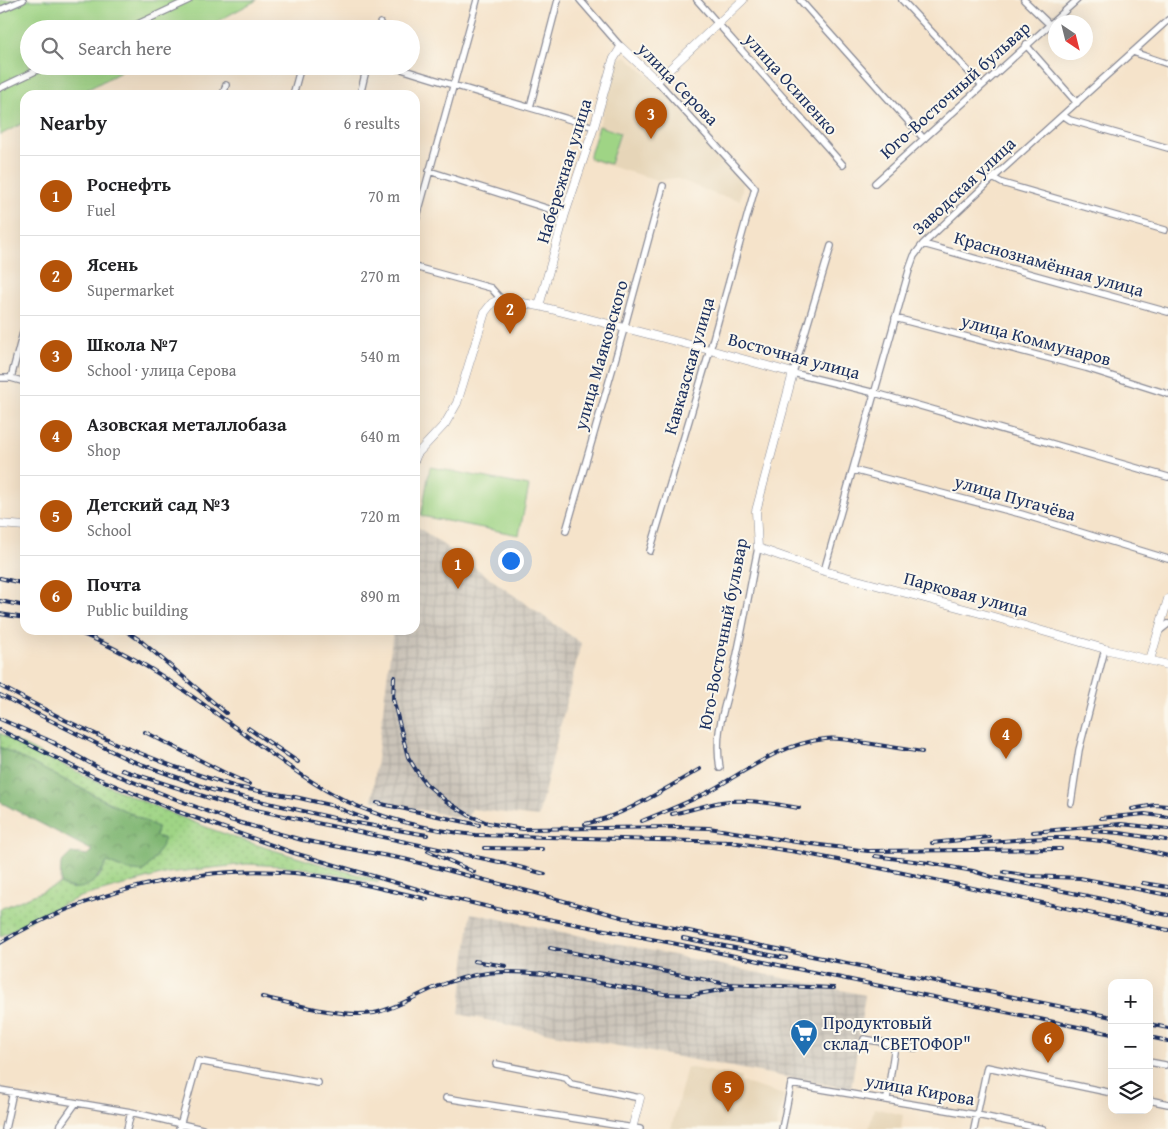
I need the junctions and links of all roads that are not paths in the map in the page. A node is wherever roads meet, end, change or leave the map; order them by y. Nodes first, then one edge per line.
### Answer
1 (23, 0) edge
2 (189, 0) edge
3 (477, 0) edge
4 (558, 0) edge
5 (580, 0) edge
6 (697, 0) edge
7 (743, 0) edge
8 (800, 0) edge
9 (902, 0) edge
10 (1024, 0) edge
11 (1077, 0) edge
12 (0, 10) edge
13 (1061, 15) edge
14 (146, 20) edge
15 (1168, 20) edge
16 (1048, 23) edge
17 (718, 24) junction
18 (1048, 27) edge
19 (1026, 45) junction
20 (621, 47) junction
21 (1133, 52) junction
22 (1168, 64) edge
23 (27, 75) edge
24 (299, 75) edge
25 (365, 75) edge
26 (420, 75) edge
27 (658, 81) junction
28 (226, 85) dead end
29 (454, 86) junction
30 (982, 86) junction
31 (0, 88) edge
32 (224, 90) edge
33 (294, 90) edge
34 (361, 90) edge
35 (1077, 104) junction
36 (530, 107) junction
37 (1064, 116) junction
38 (594, 127) junction
39 (924, 139) junction
40 (1168, 148) edge
41 (843, 165) dead end
42 (429, 170) junction
43 (993, 178) junction
44 (875, 183) dead end
45 (663, 186) dead end
46 (755, 188) joint
47 (420, 205) edge
48 (565, 214) junction
49 (1165, 230) dead end
50 (923, 244) junction
51 (831, 246) dead end
52 (420, 268) edge
53 (501, 299) junction
54 (540, 306) junction
55 (1168, 312) edge
56 (895, 318) junction
57 (624, 329) junction
58 (20, 344) edge
59 (710, 350) junction
60 (793, 373) junction
61 (0, 378) edge
62 (11, 378) junction
63 (20, 381) edge
64 (875, 393) junction
65 (1168, 394) edge
66 (420, 451) edge
67 (853, 470) junction
68 (1168, 477) edge
69 (0, 524) edge
70 (20, 526) edge
71 (566, 531) dead end
72 (758, 548) junction
73 (650, 551) dead end
74 (1168, 559) edge
75 (824, 571) junction
76 (1168, 599) edge
77 (1168, 624) edge
78 (1159, 630) junction
79 (1105, 649) junction
80 (1150, 660) junction
81 (1168, 665) edge
82 (720, 768) dead end
83 (1071, 803) dead end
84 (864, 1039) dead end
85 (896, 1045) junction
86 (915, 1048) dead end
87 (1153, 1063) edge
88 (496, 1064) dead end
89 (1165, 1065) dead end
90 (318, 1083) dead end
91 (0, 1090) edge
92 (13, 1092) junction
93 (1108, 1092) edge
94 (446, 1098) dead end
95 (640, 1098) joint
96 (887, 1100) junction
97 (1153, 1101) edge
98 (76, 1103) junction
99 (1168, 1104) edge
100 (131, 1112) junction
101 (977, 1115) junction
102 (179, 1126) edge
103 (5, 1129) edge
104 (60, 1129) edge
105 (128, 1129) edge
106 (202, 1129) edge
107 (635, 1129) edge
108 (782, 1129) edge
109 (974, 1129) edge
110 (1043, 1129) edge

1 - 12 street
2 - 14 street
3 - 29 street
4 - 36 street
5 - 20 street, улица Серова
6 - 17 street, улица Осипенко
7 - 17 main road
8 - 39 street
9 - 30 street
10 - 16 street
11 - 13 street, Юго-Восточный бульвар
15 - 21 street, Заводская улица
17 - 27 main road
17 - 41 street, улица Осипенко
18 - 19 street, Юго-Восточный бульвар
19 - 30 street, Юго-Восточный бульвар
19 - 35 street
20 - 27 main road, улица Серова
20 - 38 main road, Набережная улица
21 - 22 street
21 - 35 street, Заводская улица
23 - 31 street
24 - 33 street
25 - 34 street
26 - 29 street
27 - 46 street, улица Серова
28 - 32 street
29 - 36 street
29 - 42 street
30 - 39 street, Юго-Восточный бульвар
35 - 37 street, Заводская улица
36 - 38 street
37 - 40 street
37 - 43 street, Заводская улица
38 - 48 main road, Набережная улица
39 - 44 street, Юго-Восточный бульвар
42 - 47 street
42 - 48 street
43 - 49 street
43 - 50 street, Заводская улица
45 - 57 street, улица Маяковского
46 - 59 street, Кавказская улица
48 - 54 main road, Набережная улица
50 - 55 street, Краснознамённая улица
50 - 56 street, Заводская улица
51 - 60 street, Юго-Восточный бульвар
52 - 53 street, Восточная улица
53 - 54 main road, Восточная улица
53 - 66 main road
54 - 57 main road, Восточная улица
56 - 64 street, Заводская улица
56 - 65 street, улица Коммунаров
57 - 59 main road, Восточная улица
57 - 71 street, улица Маяковского
58 - 62 street
59 - 60 main road, Восточная улица
59 - 73 street, Кавказская улица
60 - 64 street, Восточная улица
60 - 72 main road, Юго-Восточный бульвар
61 - 62 street
62 - 63 street
64 - 67 street, Заводская улица
64 - 68 street, Восточная улица
67 - 74 street, улица Пугачёва
67 - 75 street, Заводская улица
69 - 70 main road
72 - 75 main road, Парковая улица
72 - 82 street, Юго-Восточный бульвар
75 - 79 main road, Парковая улица
76 - 78 main road
77 - 78 street
78 - 80 main road
79 - 80 main road, Парковая улица
79 - 83 street
80 - 81 main road, Парковая улица
84 - 85 street
85 - 86 street
85 - 96 street
87 - 89 street
88 - 95 street
90 - 102 street
91 - 92 street
92 - 98 street
92 - 103 street
93 - 101 street
94 - 107 street
95 - 107 main road
96 - 101 street, улица Кирова
96 - 108 street, улица Кирова
97 - 99 street
98 - 100 street
98 - 104 street
100 - 102 street
100 - 105 street
101 - 109 street
101 - 110 street, улица Кирова
102 - 106 street

